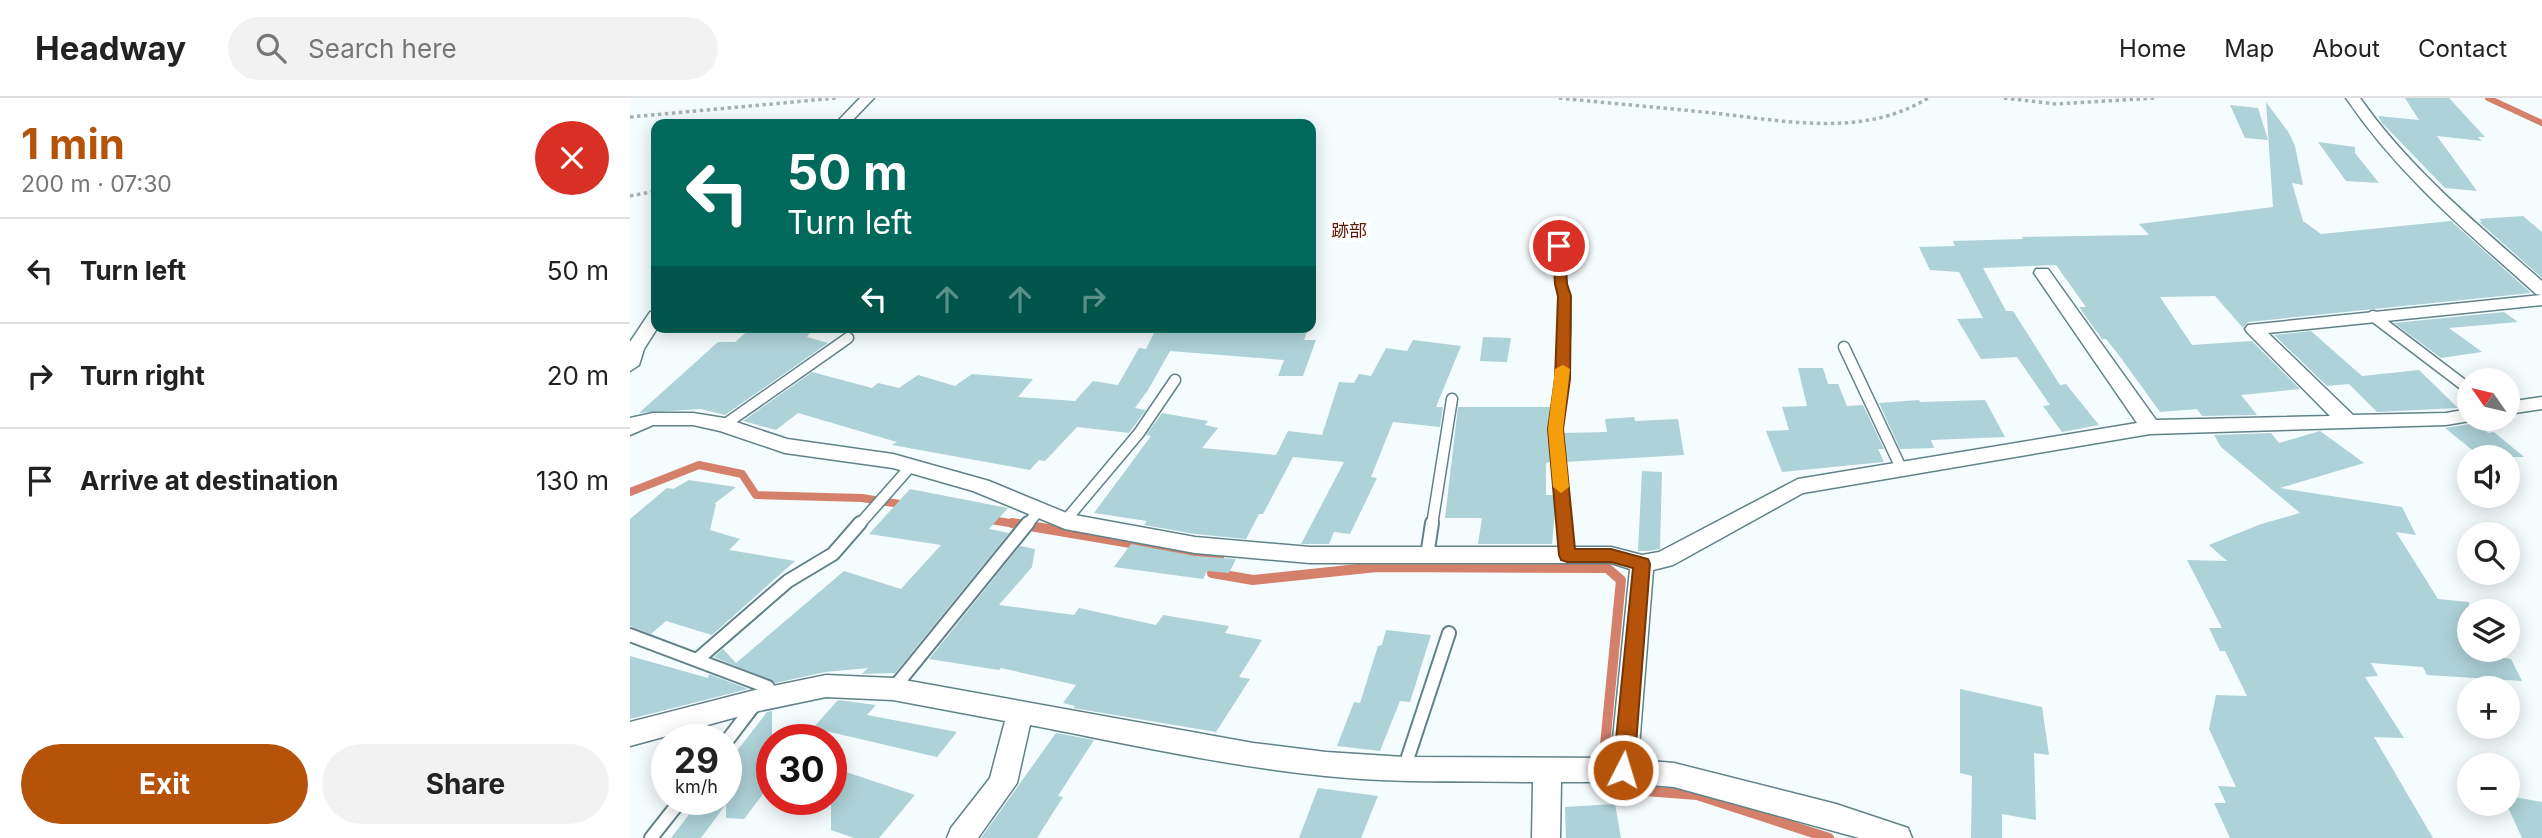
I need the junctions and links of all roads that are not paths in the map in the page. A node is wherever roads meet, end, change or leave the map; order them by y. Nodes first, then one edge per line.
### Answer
1 (867, 98) edge
2 (2353, 98) edge
3 (847, 119) edge
4 (1559, 246) dead end
5 (2042, 273) dead end
6 (2542, 290) edge
7 (2542, 300) edge
8 (2373, 316) junction
9 (651, 324) edge
10 (848, 338) dead end
11 (1844, 347) dead end
12 (630, 365) edge
13 (1175, 380) dead end
14 (2457, 381) edge
15 (1451, 399) dead end
16 (2542, 403) edge
17 (2520, 406) edge
18 (2457, 417) edge
19 (2346, 420) junction
20 (631, 424) edge
21 (724, 425) junction
22 (2150, 427) junction
23 (911, 466) junction
24 (1902, 470) junction
25 (1036, 514) junction
26 (1065, 521) junction
27 (1567, 555) junction
28 (1427, 556) junction
29 (1642, 564) junction
30 (1449, 633) dead end
31 (630, 635) edge
32 (698, 659) junction
33 (893, 689) junction
34 (759, 700) junction
35 (1020, 712) junction
36 (740, 724) edge
37 (630, 734) edge
38 (1404, 769) junction
39 (1547, 769) junction
40 (1608, 770) junction
41 (669, 815) edge
42 (651, 838) edge
43 (961, 838) edge
44 (1546, 838) edge
45 (1898, 838) edge

1 - 3 street
2 - 6 street
4 - 27 lane
5 - 22 street
7 - 8 street
8 - 14 lane
8 - 19 street
9 - 12 street
10 - 21 lane
11 - 24 lane
13 - 26 lane
15 - 28 lane
16 - 17 street
18 - 19 street
19 - 22 street
20 - 21 street
21 - 23 street
22 - 24 street
23 - 25 street
23 - 32 lane
24 - 29 street
25 - 26 street
25 - 33 lane
26 - 28 street
27 - 28 street
27 - 29 street
29 - 40 street
30 - 38 lane
31 - 32 lane
32 - 34 lane
33 - 34 street
33 - 35 street
34 - 36 lane
34 - 37 street
35 - 38 street
35 - 43 street
38 - 39 street
39 - 40 street
39 - 44 street
40 - 45 street
41 - 42 lane

